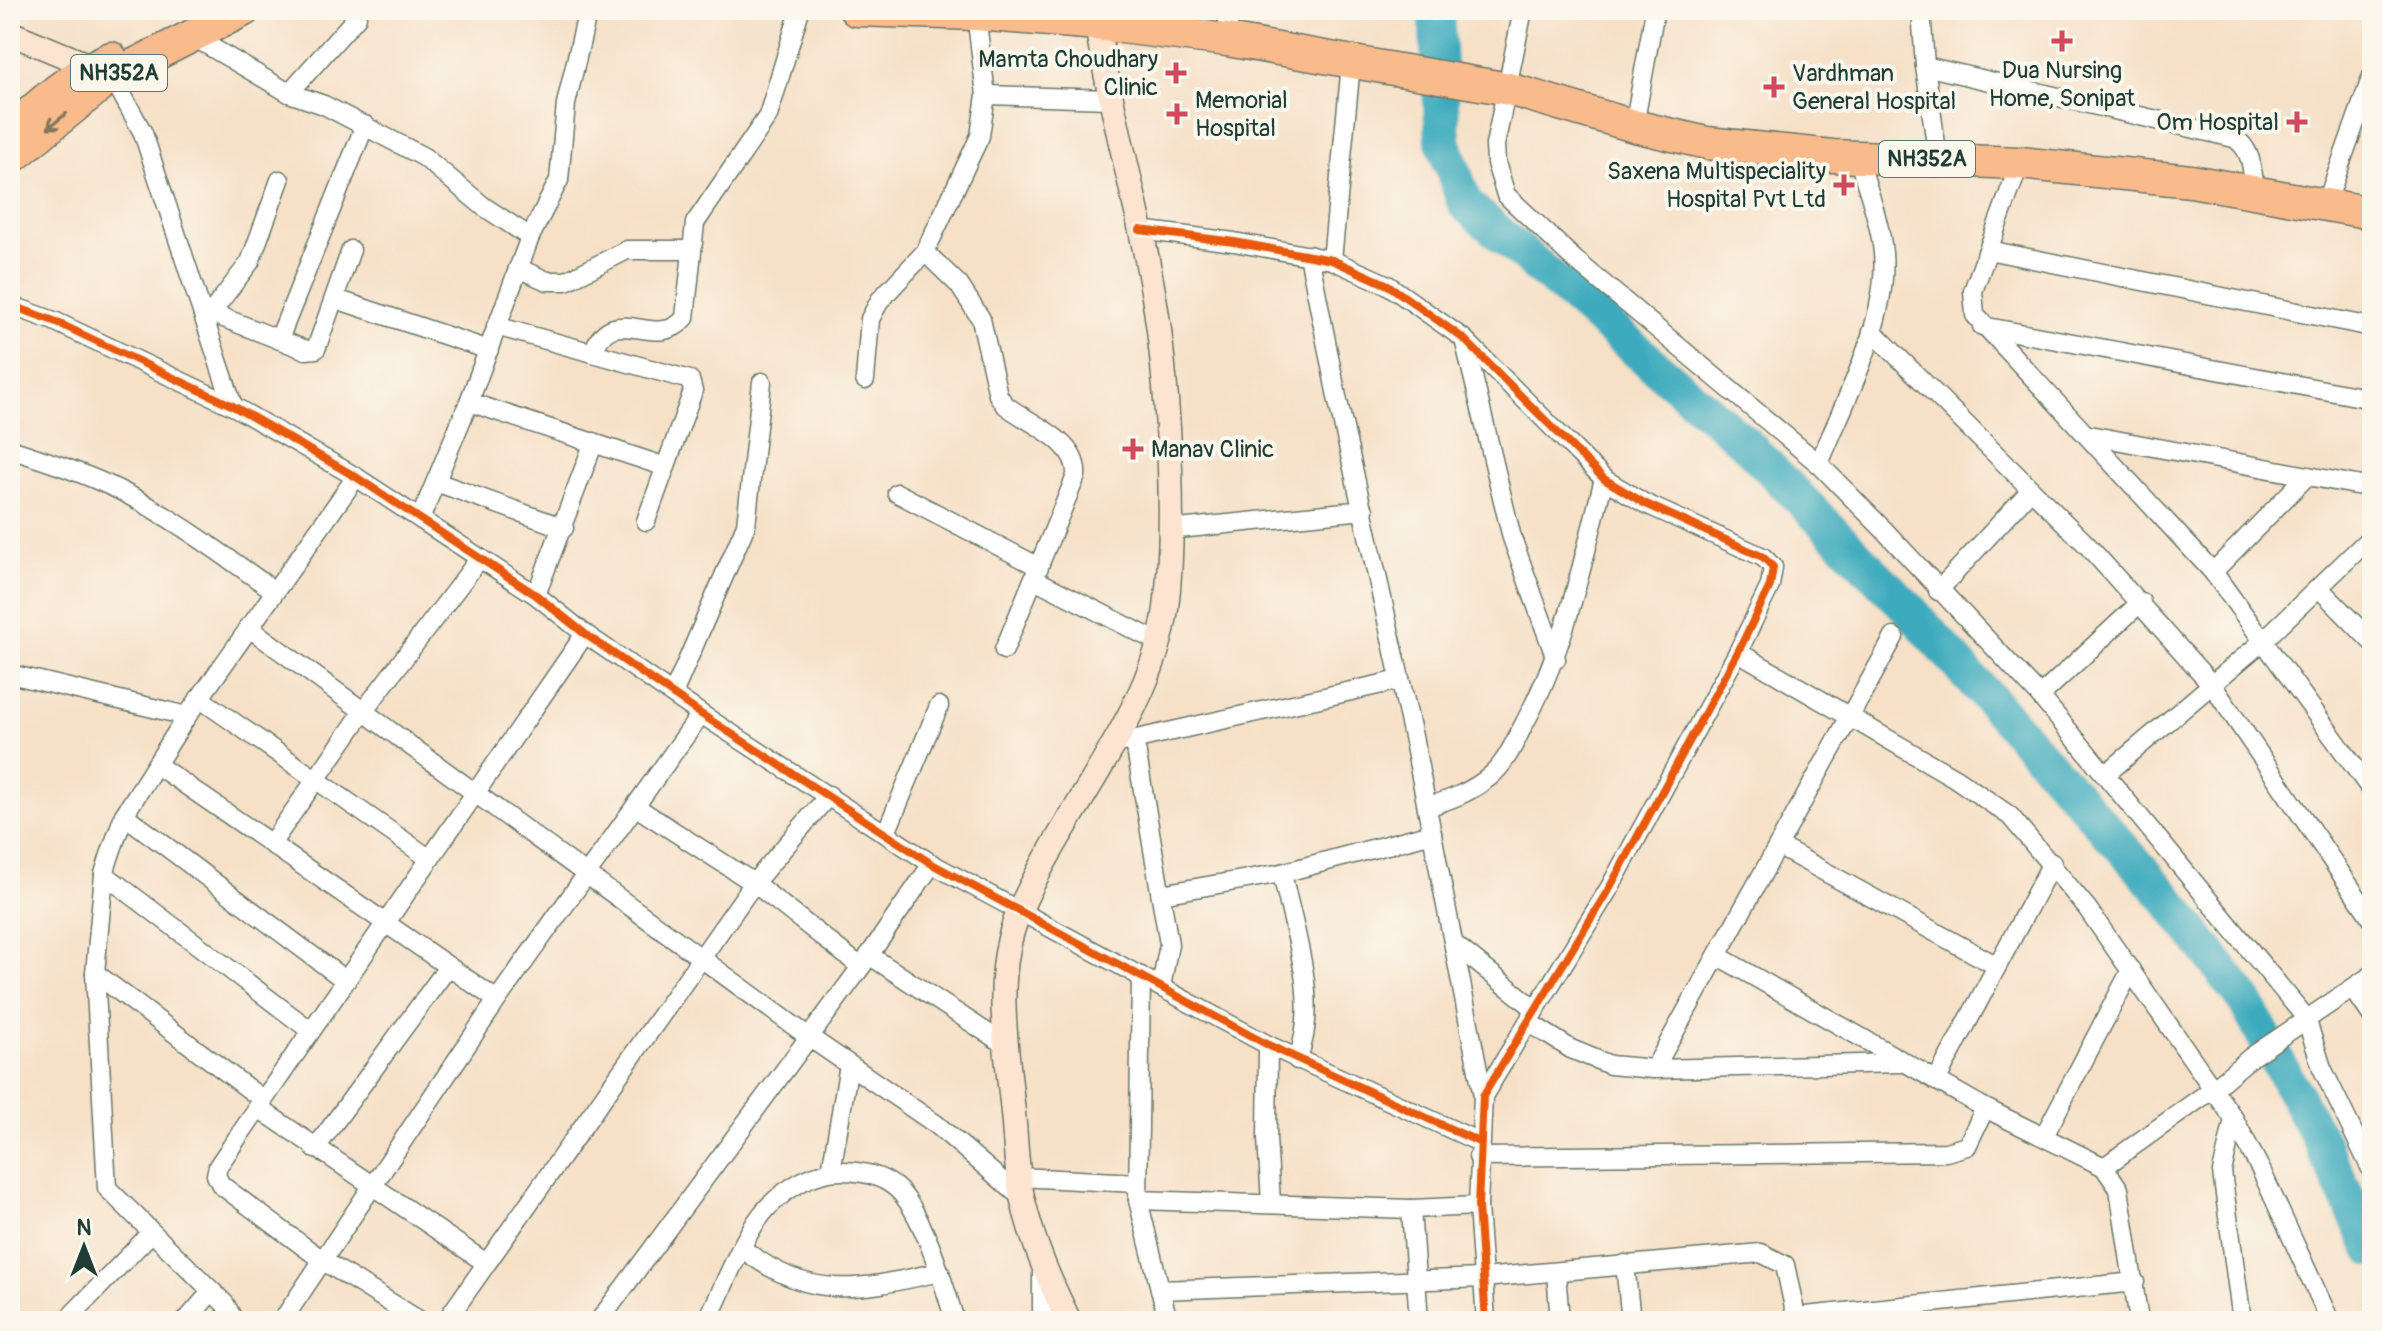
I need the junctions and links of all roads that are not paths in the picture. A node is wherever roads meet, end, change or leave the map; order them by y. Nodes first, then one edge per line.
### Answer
1 (244, 10) edge
2 (588, 10) edge
3 (800, 10) edge
4 (856, 10) edge
5 (1523, 10) edge
6 (1655, 10) edge
7 (1921, 10) edge
8 (916, 11) edge
9 (976, 14) junction
10 (357, 17) dead end
11 (199, 18) edge
12 (1082, 19) edge
13 (1228, 25) edge
14 (10, 33) edge
15 (1351, 64) junction
16 (1925, 66) junction
17 (102, 71) junction
18 (2372, 76) edge
19 (1497, 87) junction
20 (289, 93) junction
21 (986, 95) junction
22 (1108, 99) junction
23 (2368, 100) edge
24 (365, 125) junction
25 (1634, 126) junction
26 (10, 131) edge
27 (1858, 157) junction
28 (10, 159) edge
29 (1938, 159) junction
30 (2020, 163) junction
31 (280, 180) dead end
32 (2255, 192) junction
33 (2326, 204) junction
34 (2372, 213) edge
35 (1140, 230) junction
36 (530, 237) junction
37 (351, 250) dead end
38 (692, 250) junction
39 (1988, 250) junction
40 (925, 252) junction
41 (1309, 255) junction
42 (1332, 260) junction
43 (518, 268) junction
44 (336, 299) junction
45 (10, 305) edge
46 (208, 317) junction
47 (496, 326) junction
48 (1982, 326) junction
49 (2372, 327) edge
50 (1872, 331) junction
51 (279, 339) junction
52 (1464, 339) junction
53 (489, 350) junction
54 (593, 352) junction
55 (865, 380) dead end
56 (762, 382) dead end
57 (2372, 399) edge
58 (469, 402) junction
59 (233, 406) junction
60 (2089, 435) junction
61 (594, 442) junction
62 (10, 449) edge
63 (1819, 464) junction
64 (666, 467) junction
65 (356, 477) junction
66 (2305, 478) junction
67 (1604, 479) junction
68 (436, 482) junction
69 (2372, 488) edge
70 (2030, 491) junction
71 (897, 493) dead end
72 (1364, 510) junction
73 (420, 519) junction
74 (646, 521) dead end
75 (564, 528) junction
76 (1169, 530) junction
77 (2372, 536) edge
78 (480, 558) junction
79 (2213, 572) junction
80 (1036, 573) junction
81 (2320, 589) junction
82 (273, 590) junction
83 (1938, 591) junction
84 (536, 595) junction
85 (2141, 602) junction
86 (248, 627) junction
87 (585, 634) junction
88 (1894, 637) dead end
89 (2263, 641) junction
90 (2372, 642) edge
91 (1160, 643) junction
92 (1004, 650) dead end
93 (1738, 652) junction
94 (1556, 659) junction
95 (10, 674) edge
96 (1400, 680) junction
97 (2213, 686) junction
98 (673, 694) junction
99 (2040, 696) junction
100 (199, 698) junction
101 (939, 706) dead end
102 (363, 712) junction
103 (701, 714) junction
104 (187, 716) junction
105 (1849, 716) junction
106 (1122, 744) junction
107 (157, 765) junction
108 (2105, 775) junction
109 (316, 781) junction
110 (2372, 791) edge
111 (476, 792) junction
112 (829, 795) junction
113 (636, 807) junction
114 (1427, 807) junction
115 (124, 815) junction
116 (886, 833) junction
117 (1432, 833) junction
118 (271, 844) junction
119 (1778, 846) junction
120 (430, 859) junction
121 (2052, 863) junction
122 (932, 864) junction
123 (1282, 873) junction
124 (104, 874) junction
125 (586, 874) junction
126 (754, 883) junction
127 (1161, 894) junction
128 (1018, 913) junction
129 (2372, 919) edge
130 (385, 922) junction
131 (1454, 944) junction
132 (1718, 956) junction
133 (701, 958) junction
134 (865, 961) junction
135 (1997, 966) junction
136 (448, 967) junction
137 (2131, 970) junction
138 (95, 973) junction
139 (2372, 975) edge
140 (1141, 976) junction
141 (346, 981) junction
142 (1161, 987) junction
143 (2353, 988) junction
144 (497, 1000) junction
145 (1531, 1015) junction
146 (2372, 1016) edge
147 (2303, 1020) junction
148 (311, 1031) junction
149 (809, 1037) junction
150 (1268, 1045) junction
151 (1007, 1046) junction
152 (1297, 1060) junction
153 (1902, 1063) junction
154 (849, 1065) junction
155 (1654, 1069) junction
156 (1936, 1081) junction
157 (2213, 1089) junction
158 (1483, 1096) junction
159 (260, 1103) junction
160 (1985, 1108) junction
161 (2234, 1119) junction
162 (2044, 1136) junction
163 (315, 1149) junction
164 (1478, 1150) junction
165 (2104, 1167) junction
166 (831, 1171) junction
167 (2372, 1171) edge
168 (372, 1187) junction
169 (1021, 1187) junction
170 (1138, 1191) junction
171 (1271, 1202) junction
172 (1478, 1206) junction
173 (1411, 1209) junction
174 (150, 1234) junction
175 (743, 1249) junction
176 (322, 1260) junction
177 (486, 1263) junction
178 (1042, 1264) junction
179 (1625, 1264) junction
180 (940, 1272) junction
181 (1556, 1272) junction
182 (1483, 1278) junction
183 (1416, 1281) junction
184 (2135, 1282) junction
185 (1160, 1290) junction
186 (212, 1291) junction
187 (1796, 1319) edge
188 (66, 1321) edge
189 (186, 1321) edge
190 (234, 1321) edge
191 (282, 1321) edge
192 (420, 1321) edge
193 (446, 1321) edge
194 (599, 1321) edge
195 (707, 1321) edge
196 (955, 1321) edge
197 (1042, 1321) edge
198 (1069, 1321) edge
199 (1168, 1321) edge
200 (1419, 1321) edge
201 (1486, 1321) edge
202 (1560, 1321) edge
203 (1631, 1321) edge
204 (2139, 1321) edge
205 (2242, 1321) edge
206 (2330, 1321) edge

1 - 11 highway, NH352A
2 - 36 street
3 - 38 street
4 - 8 highway, NH352A
5 - 19 street
6 - 25 street
7 - 16 street
8 - 9 highway, NH352A
9 - 12 highway, NH352A
9 - 21 street
10 - 20 street
11 - 17 highway, NH352A
11 - 20 street
12 - 13 highway, NH352A
12 - 22 street
13 - 15 highway, NH352A
14 - 17 street
15 - 19 highway, NH352A
15 - 42 street
16 - 29 street
16 - 32 street
17 - 26 highway
17 -> 28 highway, NH352A
17 - 46 street
18 - 23 street
19 - 25 highway, NH352A
19 - 63 street
20 - 24 street
21 - 22 street
21 - 40 street
22 - 35 street
23 - 33 street
24 - 36 street
24 - 51 street
25 - 27 highway, NH352A
27 - 29 highway, NH352A
27 - 50 street
29 - 30 highway, NH352A
30 - 32 highway, NH352A
30 - 39 street
31 - 46 street
32 - 33 highway, NH352A
33 - 34 highway, NH352A
35 - 41 street
35 - 76 street
36 - 43 street
37 - 44 street
38 - 43 street
38 - 54 street
39 - 48 street
39 - 49 street
40 - 55 street
40 - 80 street
41 - 42 street
41 - 72 street
42 - 52 street
43 - 47 street
44 - 51 street
44 - 53 street
45 - 59 street
46 - 51 street
46 - 59 street
47 - 53 street
47 - 54 street
48 - 57 street
48 - 60 street
50 - 63 street
50 - 70 street
52 - 67 street
52 - 94 street
53 - 58 street
54 - 64 street
56 - 98 street
58 - 61 street
58 - 68 street
59 - 65 street
60 - 66 street
60 - 79 street
61 - 64 street
61 - 75 street
62 - 82 street
63 - 83 street
64 - 74 street
65 - 73 street
65 - 82 street
66 - 69 street
66 - 79 street
67 - 93 street
67 - 94 street
68 - 73 street
68 - 75 street
70 - 83 street
70 - 85 street
71 - 80 street
72 - 76 street
72 - 96 street
73 - 78 street
75 - 84 street
76 - 91 street
77 - 81 street
78 - 84 street
78 - 102 street
79 - 89 street
80 - 91 street
80 - 92 street
81 - 89 street
81 - 90 street
82 - 86 street
83 - 99 street
84 - 87 street
85 - 97 street
85 - 99 street
86 - 100 street
86 - 102 street
87 - 98 street
87 - 111 street
88 - 105 street
89 - 97 street
89 - 110 street
91 - 106 street
93 - 105 street
93 - 145 street
94 - 114 street
95 - 104 street
96 - 106 street
96 - 114 street
97 - 108 street
97 - 129 street
98 - 103 street
99 - 108 street
100 - 104 street
100 - 109 street
101 - 116 street
102 - 109 street
102 - 111 street
103 - 112 street
103 - 113 street
104 - 107 street
105 - 119 street
105 - 121 street
106 - 127 street
106 - 128 street
107 - 115 street
107 - 118 street
108 - 147 street
109 - 118 street
109 - 120 street
111 - 120 street
111 - 125 street
112 - 116 street
112 - 126 street
113 - 125 street
113 - 126 street
114 - 117 street
115 - 124 street
115 - 141 street
116 - 122 street
117 - 123 street
117 - 131 street
118 - 130 street
119 - 132 street
119 - 135 street
120 - 130 street
121 - 135 street
121 - 137 street
122 - 128 street
122 - 134 street
123 - 127 street
123 - 152 street
124 - 138 street
124 - 148 street
125 - 133 street
125 - 144 street
126 - 133 street
126 - 134 street
127 - 142 street
128 - 140 street
128 - 151 street
130 - 136 street
130 - 141 street
131 - 145 street
131 - 158 street
132 - 153 street
132 - 155 street
133 - 149 street
133 - 177 street
134 - 149 street
134 - 151 street
135 - 156 street
136 - 144 street
136 - 163 street
137 - 157 street
137 - 162 street
138 - 159 street
138 - 174 street
139 - 143 street
140 - 142 street
140 - 170 street
141 - 148 street
142 - 150 street
143 - 146 street
143 - 147 street
144 - 168 street
145 - 155 street
145 - 158 street
147 - 157 street
147 - 167 street
148 - 159 street
149 - 154 street
149 - 194 street
150 - 152 street
150 - 171 street
151 - 169 street
152 - 164 street
153 - 155 street
153 - 156 street
154 - 166 street
154 - 169 street
156 - 160 street
157 - 161 street
157 - 165 street
158 - 164 street
159 - 163 street
159 - 176 street
160 - 162 street
160 - 164 street
161 - 205 street
161 - 206 street
162 - 165 street
163 - 168 street
164 - 172 street
165 - 184 street
166 - 175 street
166 - 180 street
168 - 176 street
168 - 177 street
169 - 170 street
169 - 178 street
170 - 171 street
170 - 185 street
171 - 173 street
172 - 173 street
172 - 182 street
173 - 183 street
174 - 186 street
174 - 188 street
175 - 180 street
175 - 195 street
176 - 191 street
176 - 192 street
177 - 193 street
178 - 197 street
178 - 198 street
179 - 181 street
179 - 187 street
179 - 203 street
180 - 196 street
181 - 182 street
181 - 202 street
182 - 183 street
182 - 201 street
183 - 185 street
183 - 200 street
184 - 187 street
184 - 204 street
185 - 199 street
186 - 189 street
186 - 190 street

